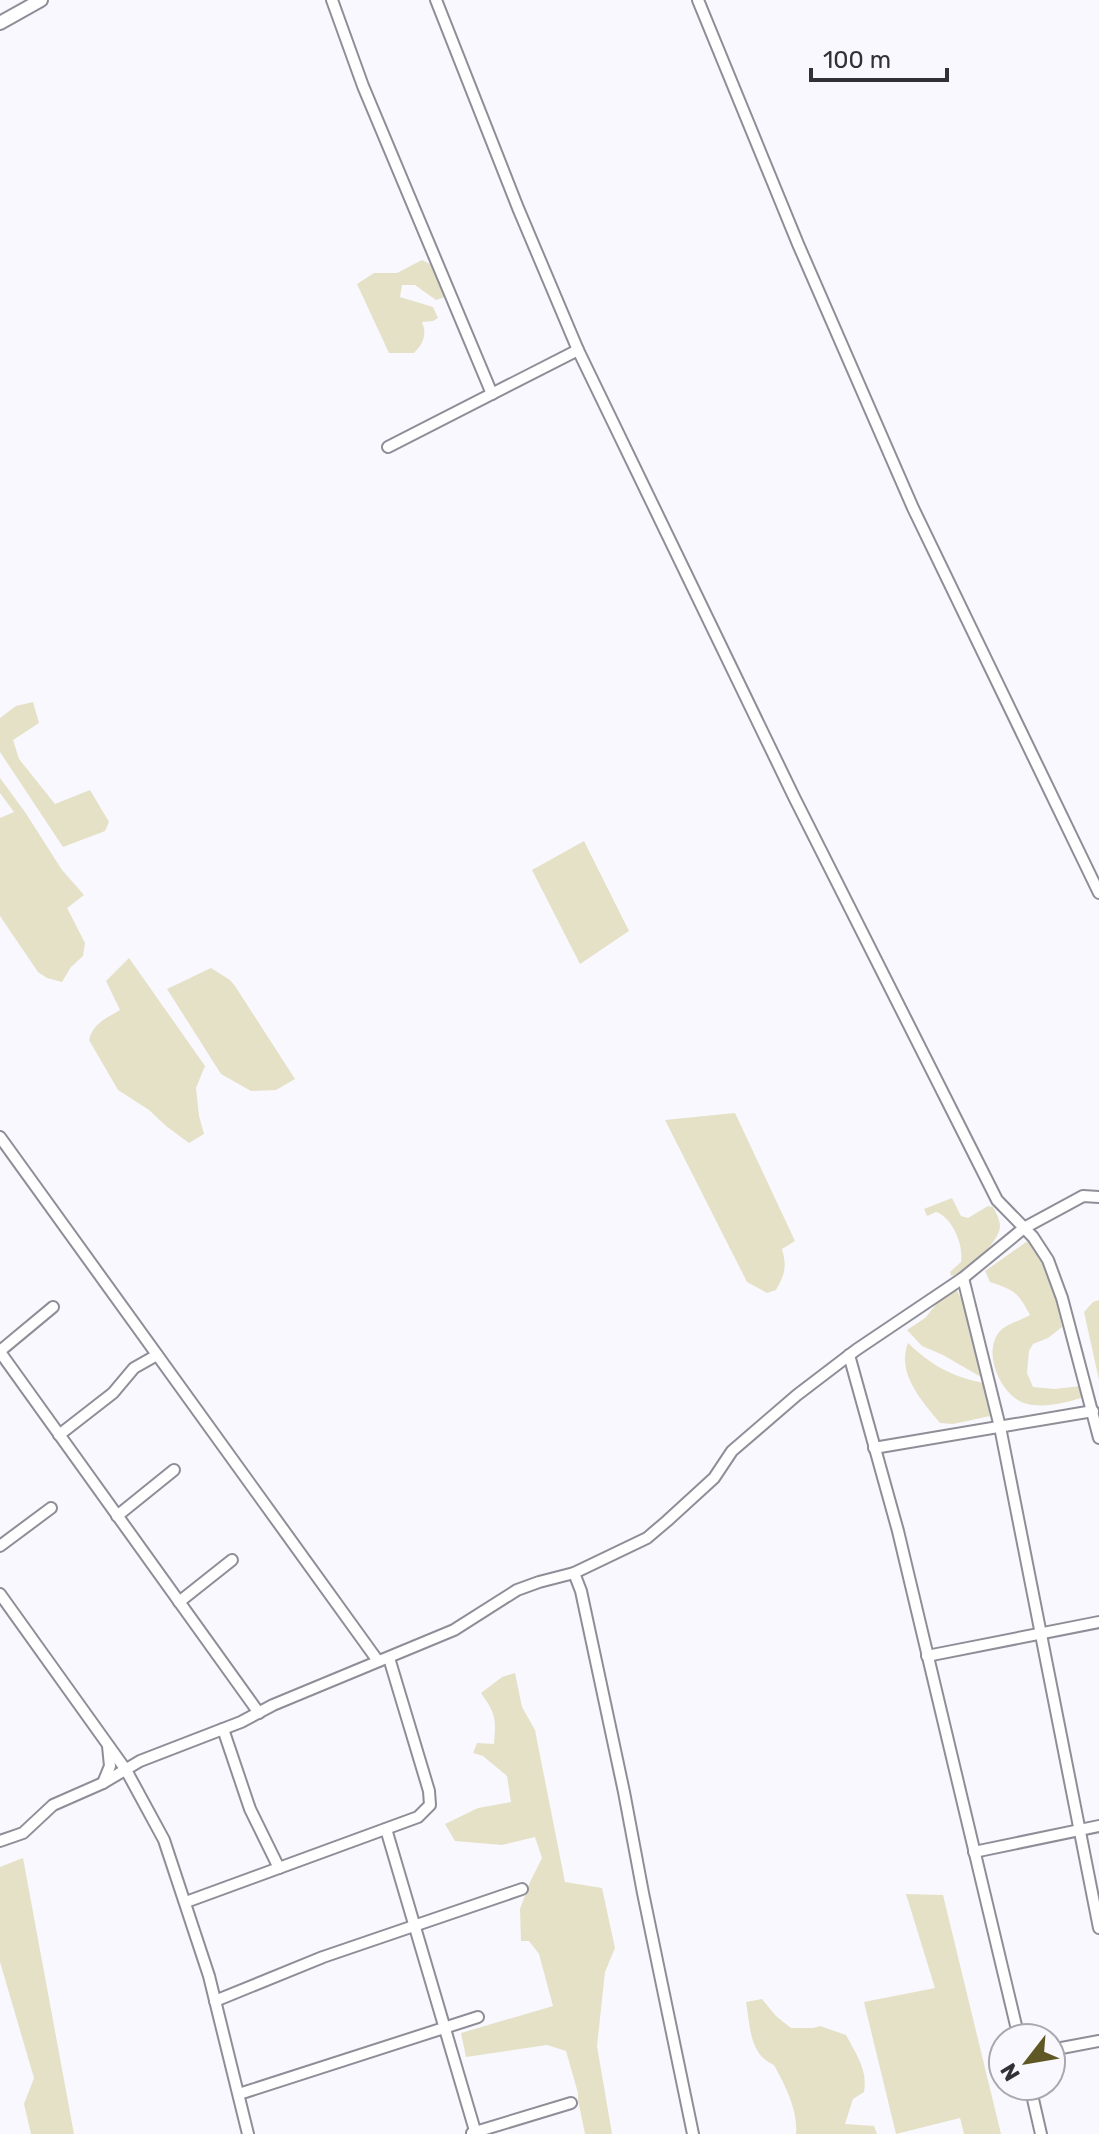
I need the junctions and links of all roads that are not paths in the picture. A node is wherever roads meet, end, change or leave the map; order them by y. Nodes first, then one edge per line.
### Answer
1 (41, 0) edge
2 (332, 0) edge
3 (436, 0) edge
4 (698, 0) edge
5 (0, 23) edge
6 (578, 350) junction
7 (492, 394) junction
8 (388, 447) dead end
9 (1099, 893) edge
10 (0, 1137) edge
11 (1099, 1197) edge
12 (1024, 1228) junction
13 (963, 1278) junction
14 (53, 1307) dead end
15 (0, 1352) edge
16 (157, 1355) junction
17 (849, 1355) junction
18 (1093, 1411) junction
19 (1000, 1427) junction
20 (59, 1435) junction
21 (1099, 1438) edge
22 (874, 1448) junction
23 (174, 1470) dead end
24 (51, 1508) dead end
25 (117, 1516) junction
26 (0, 1546) edge
27 (232, 1560) dead end
28 (574, 1573) junction
29 (0, 1594) edge
30 (179, 1602) junction
31 (1099, 1622) edge
32 (1041, 1633) junction
33 (927, 1656) junction
34 (383, 1660) junction
35 (259, 1713) junction
36 (223, 1729) junction
37 (108, 1744) junction
38 (126, 1770) junction
39 (103, 1783) junction
40 (1099, 1826) edge
41 (386, 1829) junction
42 (1079, 1830) junction
43 (0, 1841) edge
44 (974, 1852) junction
45 (279, 1868) junction
46 (522, 1889) dead end
47 (186, 1902) junction
48 (415, 1927) junction
49 (1099, 1928) edge
50 (215, 2001) junction
51 (478, 2017) dead end
52 (1015, 2022) edge
53 (444, 2027) junction
54 (1099, 2041) edge
55 (1067, 2047) edge
56 (239, 2094) junction
57 (1034, 2102) edge
58 (571, 2103) dead end
59 (474, 2133) edge
60 (248, 2134) edge
61 (693, 2134) edge
62 (1041, 2134) edge

1 - 5 street
2 - 7 street
3 - 6 street
4 - 9 street
6 - 7 street
6 - 12 street
7 - 8 street
10 - 16 street
11 - 12 street
12 - 13 street
12 - 18 street
13 - 17 street
13 - 19 street
14 - 15 street
15 - 20 street
16 - 20 street
16 - 34 street
17 - 22 street
17 - 28 street
18 - 19 street
18 - 21 street
19 - 22 street
19 - 32 street
20 - 25 street
22 - 33 street
23 - 25 street
24 - 26 street
25 - 30 street
27 - 30 street
28 - 34 street
28 - 61 street
29 - 37 street
30 - 35 street
31 - 32 street
32 - 33 street
32 - 42 street
33 - 44 street
34 - 35 street
34 - 41 street
35 - 36 street
36 - 38 street
36 - 45 street
37 - 38 street
37 - 39 street
38 - 39 street
38 - 47 street
39 - 43 street
40 - 42 street
41 - 45 street
41 - 48 street
42 - 44 street
42 - 49 street
44 - 52 street
45 - 47 street
46 - 48 street
47 - 50 street
48 - 50 street
48 - 53 street
50 - 56 street
51 - 53 street
53 - 56 street
53 - 59 street
54 - 55 street
56 - 60 street
57 - 62 street
58 - 59 street

